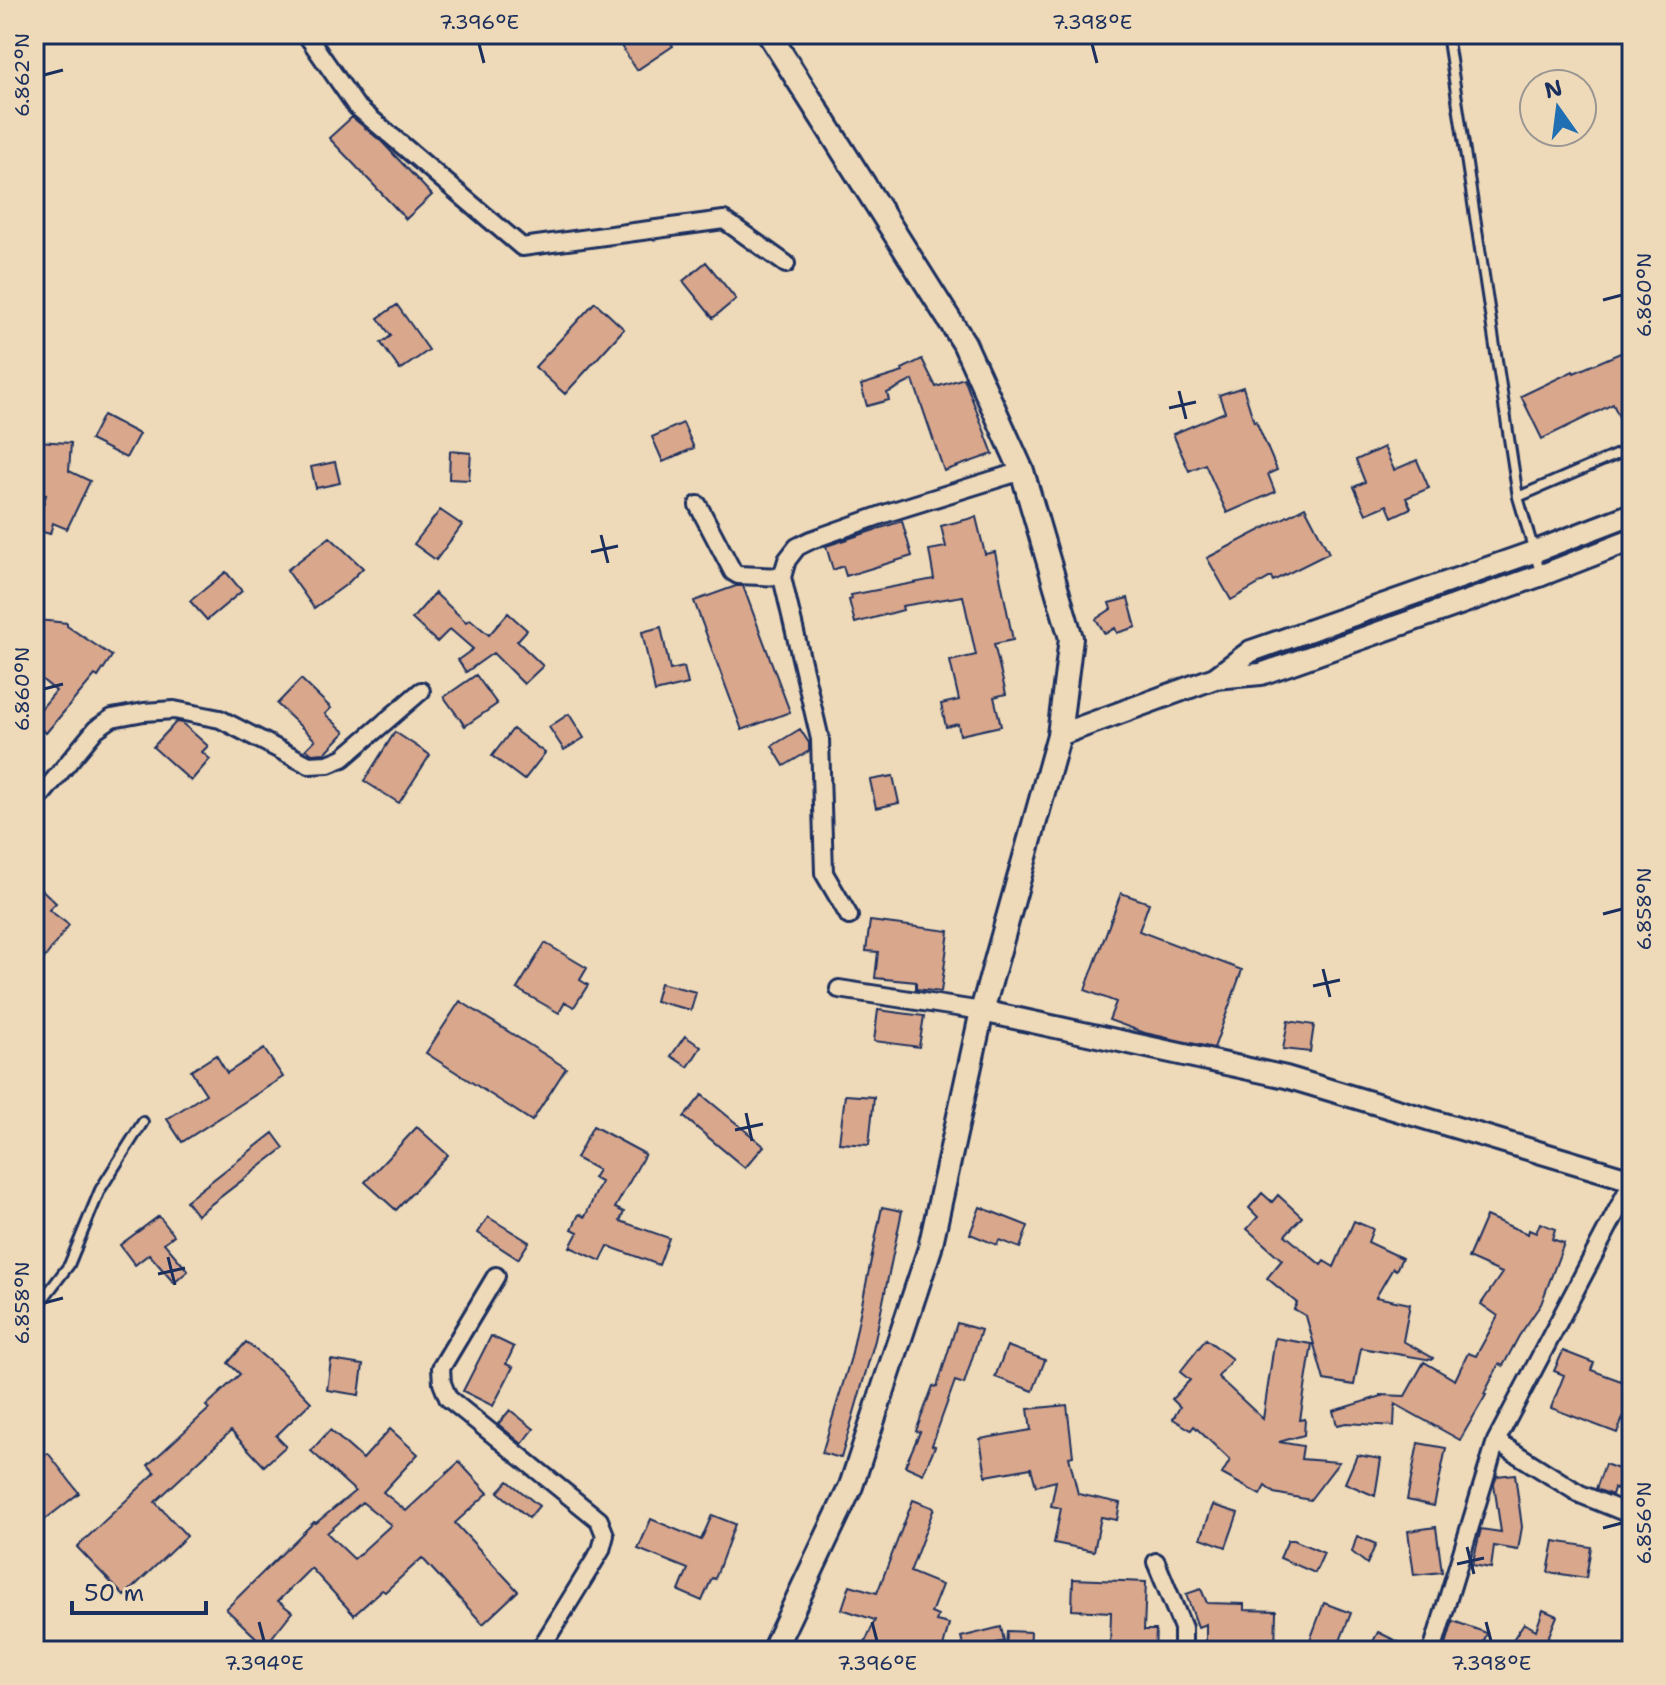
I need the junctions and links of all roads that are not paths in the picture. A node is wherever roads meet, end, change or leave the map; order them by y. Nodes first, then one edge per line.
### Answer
1 (306, 34) edge
2 (769, 34) edge
3 (1447, 34) edge
4 (786, 264) dead end
5 (1632, 448) edge
6 (1022, 471) junction
7 (1518, 497) junction
8 (698, 505) dead end
9 (1632, 514) edge
10 (1632, 540) edge
11 (1536, 551) junction
12 (1542, 575) junction
13 (782, 577) junction
14 (1215, 678) junction
15 (421, 691) dead end
16 (1059, 735) junction
17 (34, 804) edge
18 (849, 916) dead end
19 (839, 989) dead end
20 (982, 1011) junction
21 (143, 1122) dead end
22 (1632, 1181) edge
23 (496, 1276) dead end
24 (34, 1311) edge
25 (1496, 1441) junction
26 (1632, 1515) edge
27 (1156, 1562) dead end
28 (539, 1651) edge
29 (773, 1651) edge
30 (1183, 1651) edge
31 (1432, 1651) edge

1 - 4 street
2 - 6 main road
3 - 7 lane
5 - 7 lane
6 - 13 street
6 - 16 main road
7 - 11 lane
8 - 13 street
9 - 11 street
10 - 12 street
11 - 12 lane
11 - 14 street
12 - 14 street
13 - 18 street
14 - 16 street
15 - 17 street
16 - 20 main road
19 - 20 street
20 - 22 street
20 - 29 main road
21 - 24 lane
22 - 25 street
23 - 28 street
25 - 26 street
25 - 31 street
27 - 30 street

